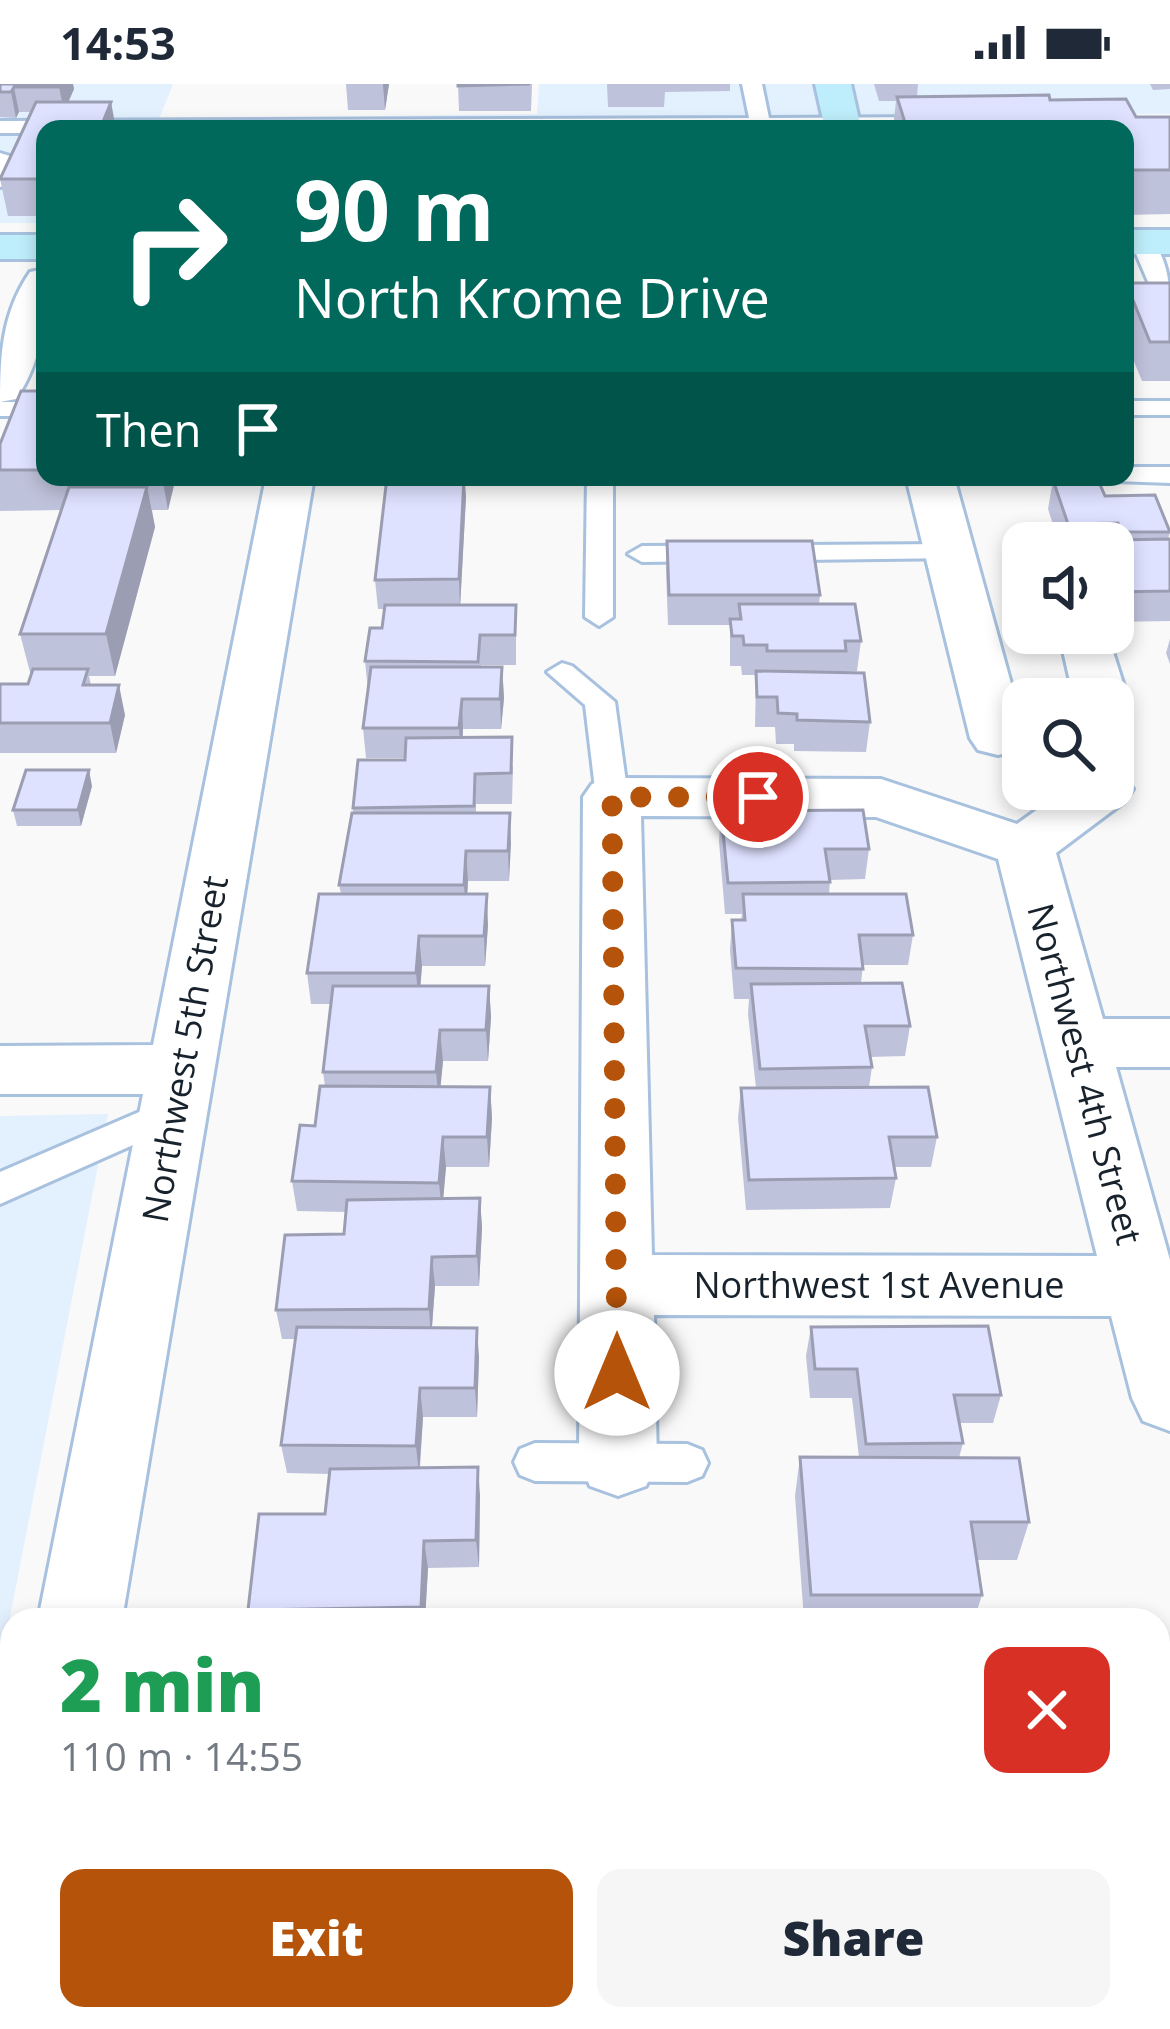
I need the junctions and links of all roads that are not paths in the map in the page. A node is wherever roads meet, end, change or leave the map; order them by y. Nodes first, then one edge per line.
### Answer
1 (752, 84) edge
2 (832, 84) edge
3 (760, 120) edge
4 (841, 120) edge
5 (0, 127) edge
6 (36, 127) edge
7 (0, 159) edge
8 (0, 181) edge
9 (1146, 242) edge
10 (0, 247) edge
11 (36, 247) edge
12 (36, 303) edge
13 (1170, 305) edge
14 (0, 389) edge
15 (1134, 408) edge
16 (1170, 408) edge
17 (0, 409) edge
18 (36, 409) edge
19 (1134, 475) edge
20 (1170, 475) edge
21 (288, 486) edge
22 (600, 486) edge
23 (932, 486) edge
24 (950, 552) junction
25 (642, 554) dead end
26 (599, 617) dead end
27 (562, 672) dead end
28 (998, 738) dead end
29 (612, 797) junction
30 (1075, 810) edge
31 (1024, 847) junction
32 (1078, 1043) junction
33 (1170, 1043) edge
34 (0, 1070) edge
35 (178, 1090) junction
36 (0, 1189) edge
37 (617, 1285) junction
38 (1141, 1286) junction
39 (1170, 1398) edge
40 (536, 1462) dead end
41 (618, 1462) junction
42 (687, 1463) dead end
43 (82, 1608) edge

1 - 3 lane
2 - 4 street
5 - 6 lane
7 - 8 lane
9 - 13 lane
10 - 11 street
12 - 14 street
15 - 16 lane
17 - 18 lane
19 - 20 lane
21 - 35 street, Northwest 5th Street
22 - 26 lane
23 - 24 street
24 - 25 lane
24 - 28 street
27 - 29 lane
29 - 31 street
29 - 37 street
30 - 31 street
31 - 32 street, Northwest 4th Street
32 - 33 street
32 - 38 street, Northwest 4th Street
34 - 35 street
35 - 36 lane
35 - 43 street, Northwest 5th Street
37 - 38 street, Northwest 1st Avenue
37 - 41 street
38 - 39 street, Northwest 4th Street
40 - 41 lane
41 - 42 lane

